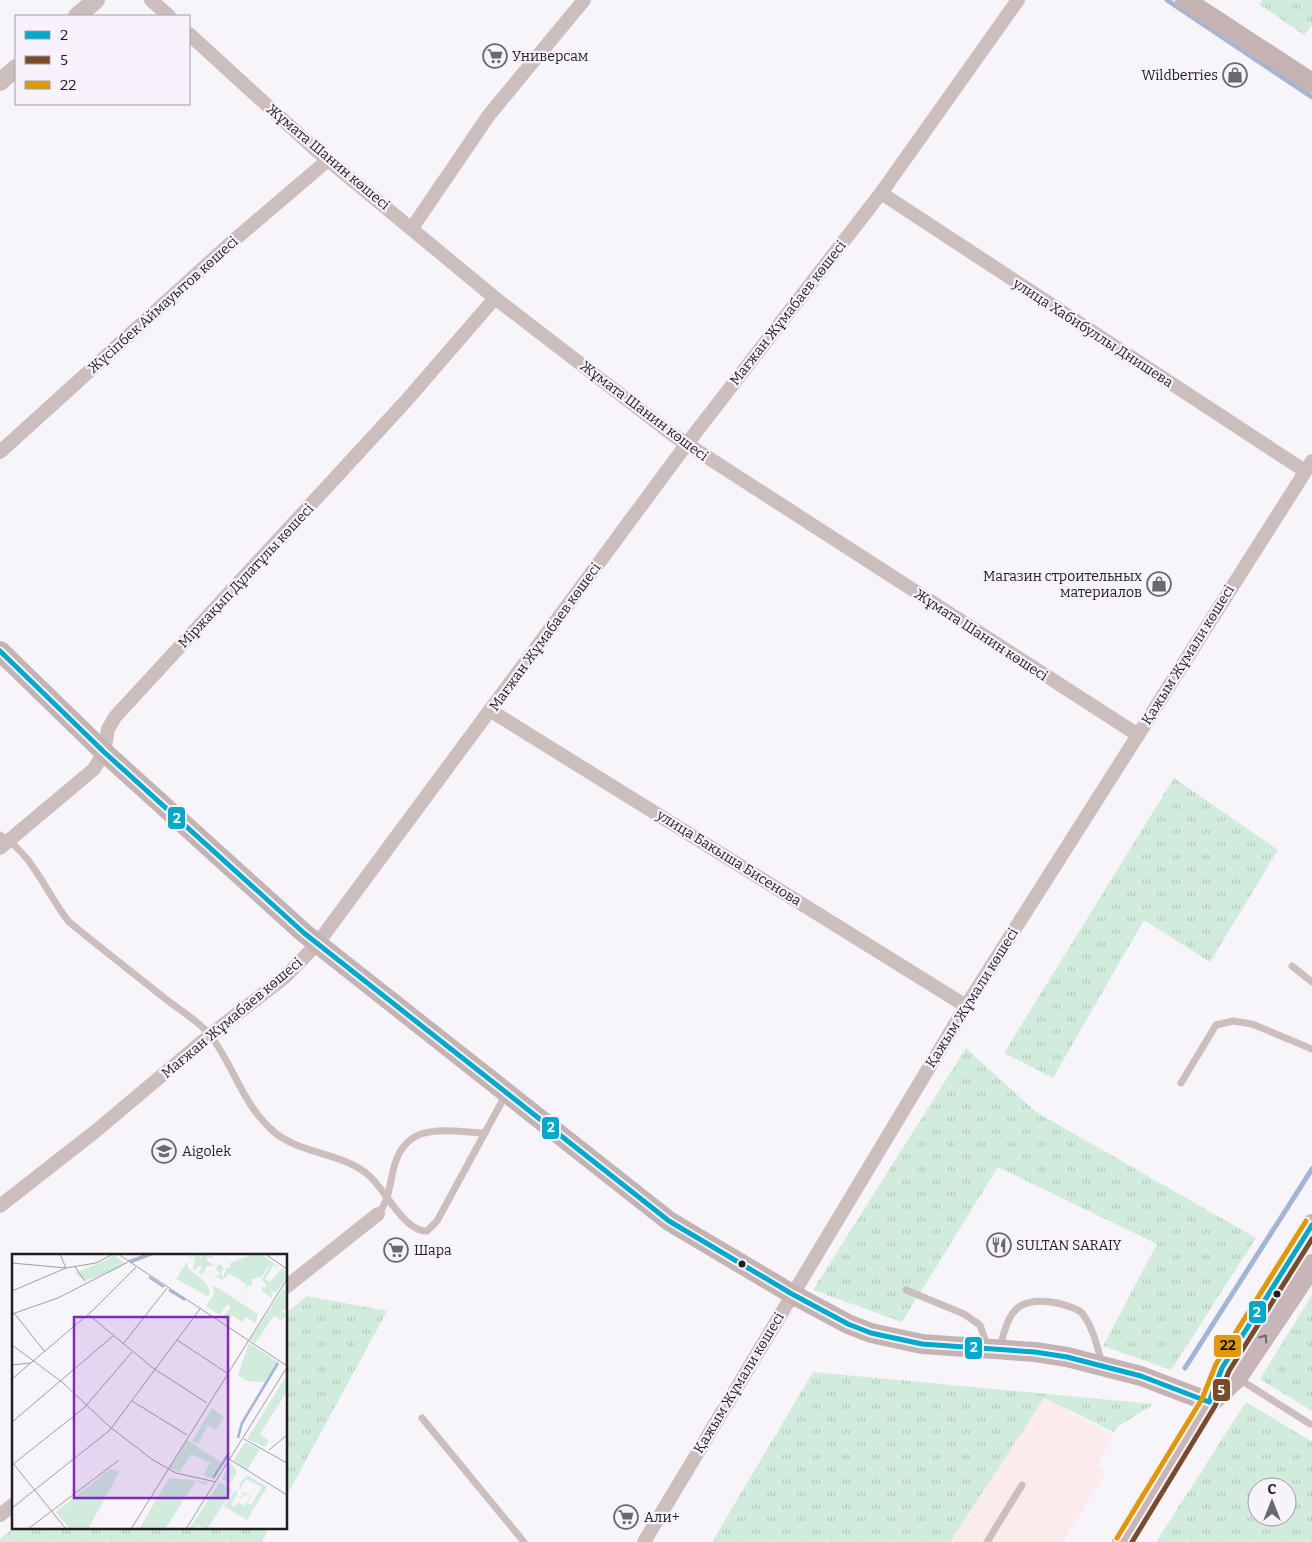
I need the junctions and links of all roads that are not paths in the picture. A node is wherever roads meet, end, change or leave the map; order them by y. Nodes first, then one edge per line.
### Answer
1 (96, 0) edge
2 (152, 0) edge
3 (584, 0) edge
4 (1018, 0) edge
5 (1185, 0) edge
6 (78, 15) edge
7 (168, 15) edge
8 (190, 35) edge
9 (15, 69) edge
10 (0, 82) edge
11 (1312, 83) edge
12 (328, 160) junction
13 (882, 193) junction
14 (412, 228) junction
15 (495, 298) junction
16 (686, 445) junction
17 (0, 452) edge
18 (1309, 466) edge
19 (0, 651) edge
20 (491, 711) junction
21 (1138, 735) junction
22 (104, 752) junction
23 (3, 842) edge
24 (317, 944) junction
25 (1292, 966) dead end
26 (1312, 982) edge
27 (966, 1006) junction
28 (210, 1035) junction
29 (1312, 1049) edge
30 (1181, 1083) dead end
31 (507, 1093) junction
32 (485, 1133) junction
33 (387, 1199) junction
34 (0, 1206) edge
35 (378, 1214) joint
36 (1312, 1225) edge
37 (1312, 1265) edge
38 (288, 1285) edge
39 (906, 1290) dead end
40 (792, 1294) junction
41 (994, 1349) junction
42 (1103, 1366) junction
43 (1229, 1373) junction
44 (1210, 1402) junction
45 (422, 1418) dead end
46 (1310, 1424) dead end
47 (1022, 1485) dead end
48 (12, 1506) edge
49 (0, 1515) edge
50 (524, 1542) edge
51 (644, 1542) edge
52 (987, 1542) edge
53 (1122, 1542) edge

1 - 6 street
2 - 7 street
3 - 14 street
4 - 13 street, Мағжан Жұмабаев көшесі
5 - 11 main road
8 - 12 street, Жұмата Шанин көшесі
9 - 10 street
12 - 14 street, Жұмата Шанин көшесі
12 - 17 street, Жүсіпбек Аймауытов көшесі
13 - 16 street, Мағжан Жұмабаев көшесі
13 - 18 street, улица Хабибуллы Днишева
14 - 15 street, Жұмата Шанин көшесі
15 - 16 street, Жұмата Шанин көшесі
15 - 22 street, Міржақып Дұлатұлы көшесі
16 - 20 street, Мағжан Жұмабаев көшесі
16 - 21 street, Жұмата Шанин көшесі
18 - 21 street, Қажым Жұмали көшесі
19 - 22 main road
20 - 24 street, Мағжан Жұмабаев көшесі
20 - 27 street, улица Бакыша Бисенова
21 - 27 street, Қажым Жұмали көшесі
22 - 23 street, Міржақып Дұлатұлы көшесі
22 - 24 main road
23 - 28 lane
24 - 28 street, Мағжан Жұмабаев көшесі
24 - 31 main road
25 - 26 lane
27 - 40 street, Қажым Жұмали көшесі
28 - 33 lane
28 - 34 street, Мағжан Жұмабаев көшесі
29 - 30 lane
31 - 32 lane
31 - 40 main road
32 - 33 lane
32 - 33 lane
33 - 35 lane
35 - 38 street
36 - 43 main road
43 -> 37 main road
39 - 41 lane
40 - 41 main road
40 - 51 street, Қажым Жұмали көшесі
41 - 42 main road
41 - 42 lane
42 - 44 main road
43 - 44 main road
43 - 46 lane
44 - 53 main road
45 - 50 lane
47 - 52 lane
48 - 49 street

